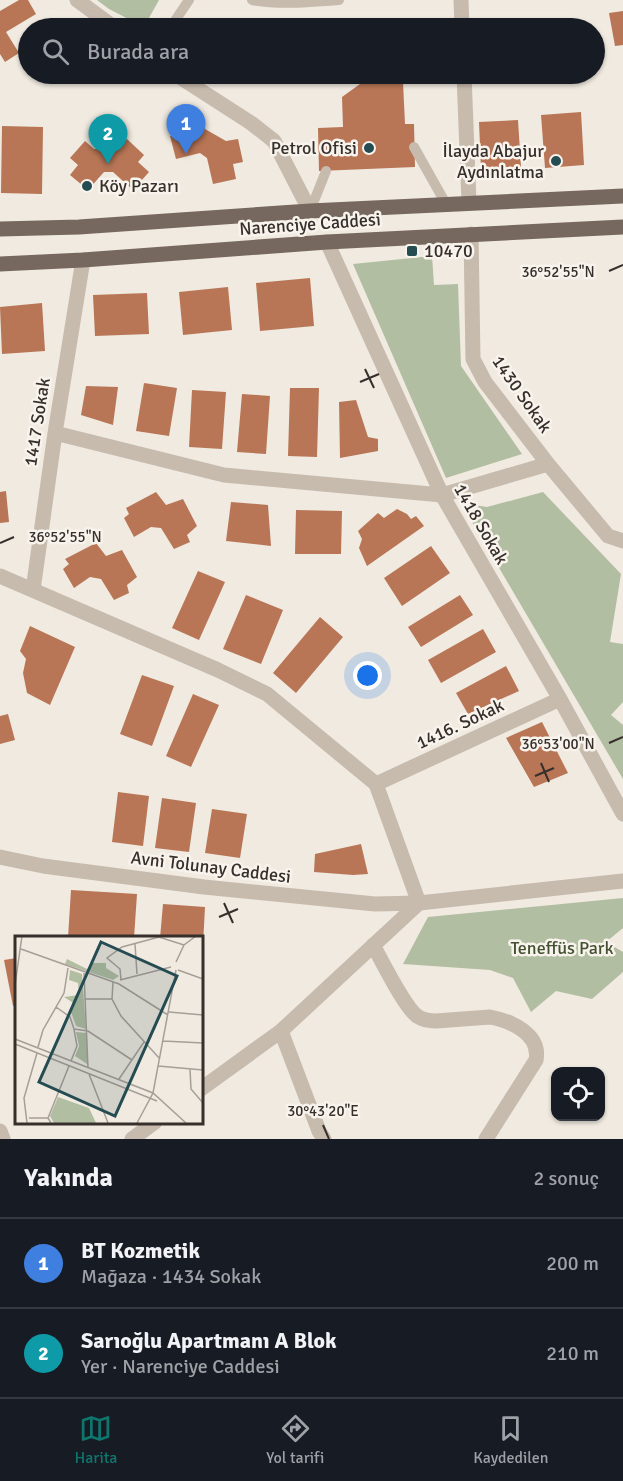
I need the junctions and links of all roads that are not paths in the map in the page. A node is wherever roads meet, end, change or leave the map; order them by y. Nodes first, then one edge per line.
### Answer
1 (77, 0) edge
2 (189, 0) edge
3 (252, 0) edge
4 (339, 0) edge
5 (461, 0) edge
6 (101, 18) edge
7 (177, 18) edge
8 (462, 18) edge
9 (191, 84) edge
10 (464, 84) edge
11 (414, 147) dead end
12 (326, 171) dead end
13 (623, 195) edge
14 (469, 203) junction
15 (446, 204) junction
16 (310, 211) junction
17 (623, 227) edge
18 (0, 229) edge
19 (471, 234) junction
20 (327, 242) junction
21 (83, 260) junction
22 (0, 264) edge
23 (55, 433) junction
24 (548, 464) junction
25 (442, 495) junction
26 (623, 541) edge
27 (0, 576) edge
28 (33, 590) junction
29 (560, 699) junction
30 (376, 784) junction
31 (623, 814) edge
32 (0, 857) edge
33 (623, 881) edge
34 (419, 903) junction
35 (373, 945) junction
36 (280, 1031) junction
37 (202, 1088) edge
38 (152, 1124) edge
39 (0, 1131) edge
40 (3, 1139) edge
41 (132, 1139) edge
42 (324, 1139) edge
43 (486, 1139) edge

1 - 6 street
2 - 7 lane
3 - 4 lane
5 - 8 street
9 - 16 street
10 - 14 street
11 - 15 lane
12 - 16 lane
13 - 14 main road, Narenciye Caddesi
14 - 15 main road, Narenciye Caddesi
15 - 16 main road, Narenciye Caddesi
16 - 18 main road, Narenciye Caddesi
17 - 19 main road, Narenciye Caddesi
19 - 20 main road, Narenciye Caddesi
19 - 24 street, 1430 Sokak
20 - 21 main road, Narenciye Caddesi
20 - 25 street, 1418 Sokak
21 - 22 main road, Narenciye Caddesi
21 - 23 street, 1417 Sokak
23 - 25 street
23 - 28 street, 1417 Sokak
24 - 25 street
24 - 26 street, 1430 Sokak
25 - 29 street, 1418 Sokak
27 - 28 street
28 - 30 street
29 - 30 street, 1416. Sokak
29 - 31 street, 1418 Sokak
30 - 34 street
32 - 34 street, Avni Tolunay Caddesi
33 - 34 street, Avni Tolunay Caddesi
34 - 35 street
35 - 36 street
35 - 43 street
36 - 37 street
36 - 42 street
38 - 41 street
39 - 40 street

